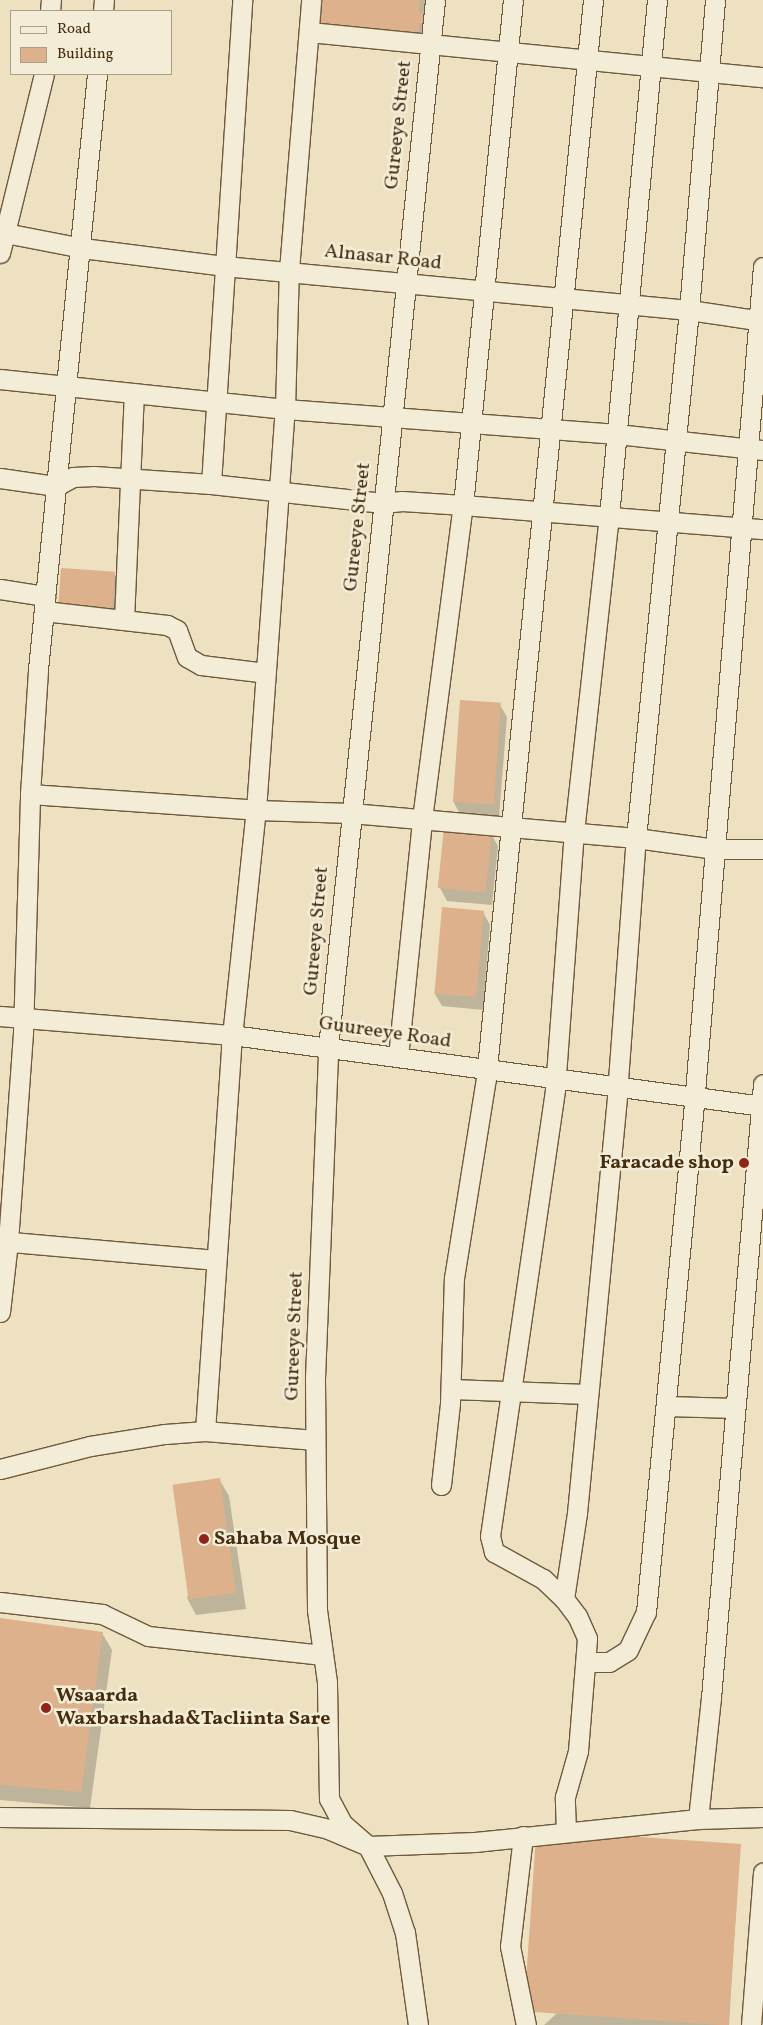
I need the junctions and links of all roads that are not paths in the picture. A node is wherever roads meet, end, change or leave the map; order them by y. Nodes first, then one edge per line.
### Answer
1 (242, 0) edge
2 (311, 0) edge
3 (435, 0) edge
4 (513, 0) edge
5 (593, 0) edge
6 (657, 0) edge
7 (715, 0) edge
8 (309, 32) junction
9 (430, 44) junction
10 (507, 52) junction
11 (586, 59) junction
12 (649, 66) junction
13 (709, 70) junction
14 (44, 75) edge
15 (97, 75) edge
16 (763, 77) edge
17 (3, 233) edge
18 (82, 248) junction
19 (0, 253) edge
20 (224, 266) junction
21 (763, 266) edge
22 (290, 270) junction
23 (405, 284) junction
24 (482, 290) junction
25 (562, 300) junction
26 (630, 305) junction
27 (689, 310) junction
28 (761, 320) edge
29 (0, 379) edge
30 (67, 386) junction
31 (134, 393) junction
32 (216, 402) junction
33 (285, 409) junction
34 (391, 417) junction
35 (470, 423) junction
36 (549, 429) junction
37 (617, 434) junction
38 (674, 440) junction
39 (755, 449) edge
40 (0, 478) edge
41 (128, 478) junction
42 (210, 484) junction
43 (56, 486) junction
44 (279, 492) junction
45 (383, 503) junction
46 (463, 505) junction
47 (541, 510) junction
48 (609, 516) junction
49 (667, 520) junction
50 (741, 527) junction
51 (763, 529) edge
52 (0, 589) edge
53 (45, 604) junction
54 (124, 620) junction
55 (266, 673) junction
56 (30, 794) junction
57 (256, 810) junction
58 (351, 813) junction
59 (422, 819) junction
60 (509, 826) junction
61 (574, 832) junction
62 (636, 838) junction
63 (715, 849) junction
64 (763, 849) edge
65 (0, 1016) edge
66 (23, 1017) junction
67 (232, 1035) junction
68 (328, 1048) junction
69 (398, 1057) junction
70 (486, 1069) junction
71 (556, 1078) junction
72 (763, 1084) edge
73 (618, 1087) junction
74 (694, 1097) junction
75 (762, 1106) edge
76 (4, 1242) edge
77 (216, 1260) junction
78 (0, 1312) edge
79 (451, 1389) junction
80 (513, 1393) junction
81 (587, 1394) junction
82 (667, 1406) junction
83 (735, 1408) junction
84 (205, 1431) junction
85 (315, 1440) junction
86 (0, 1469) edge
87 (441, 1484) dead end
88 (564, 1599) junction
89 (0, 1602) edge
90 (323, 1655) junction
91 (587, 1662) junction
92 (0, 1817) edge
93 (763, 1817) edge
94 (698, 1818) junction
95 (566, 1832) junction
96 (523, 1836) junction
97 (368, 1846) junction
98 (763, 1872) edge
99 (418, 2025) edge
100 (526, 2025) edge
101 (751, 2025) edge

1 - 20 street
2 - 8 street
3 - 9 street, Gureeye Street
4 - 10 street
5 - 11 street
6 - 12 street
7 - 13 street
8 - 9 street
8 - 22 street
9 - 10 street
9 - 23 street, Gureeye Street
10 - 11 street
10 - 24 street
11 - 12 street
11 - 25 street
12 - 13 street
12 - 26 street
13 - 16 street
13 - 27 street
14 - 17 street
15 - 18 street
17 - 18 street, Alnasar Road
17 - 19 street
18 - 20 street, Alnasar Road
18 - 30 street
20 - 22 street, Alnasar Road
20 - 32 street
21 - 28 street
22 - 23 street, Alnasar Road
22 - 33 street
23 - 24 street, Alnasar Road
23 - 34 street, Gureeye Street
24 - 25 street, Alnasar Road
24 - 35 street
25 - 26 street, Alnasar Road
25 - 36 street
26 - 27 street, Alnasar Road
26 - 37 street
27 - 28 street, Alnasar Road
27 - 38 street
28 - 39 street
29 - 30 street
30 - 31 street
30 - 43 street
31 - 32 street
31 - 41 street
32 - 33 street
32 - 42 street
33 - 34 street
33 - 44 street
34 - 35 street
34 - 45 street, Gureeye Street
35 - 36 street
35 - 46 street
36 - 37 street
36 - 47 street
37 - 38 street
37 - 48 street
38 - 39 street
38 - 49 street
39 - 50 street
40 - 43 street
41 - 42 street
41 - 43 street
41 - 54 street
42 - 44 street
43 - 53 street
44 - 45 street
44 - 55 street
45 - 46 street
45 - 58 street, Gureeye Street
46 - 47 street
46 - 59 street
47 - 48 street
47 - 60 street
48 - 49 street
48 - 61 street
49 - 50 street
49 - 62 street
50 - 51 street
50 - 63 street
52 - 53 street
53 - 54 street
53 - 56 street
54 - 55 street
55 - 57 street
56 - 57 street
56 - 66 street
57 - 58 street
57 - 67 street
58 - 59 street
58 - 68 street, Gureeye Street
59 - 60 street
59 - 69 street
60 - 61 street
60 - 70 street
61 - 62 street
61 - 71 street
62 - 63 street
62 - 73 street
63 - 64 street
63 - 74 street
65 - 66 street, Guureeye Road
66 - 67 street, Guureeye Road
66 - 76 street
67 - 68 street, Guureeye Road
67 - 77 street
68 - 69 street, Guureeye Road
68 - 85 street, Gureeye Street
69 - 70 street, Guureeye Road
70 - 71 street, Guureeye Road
70 - 79 street
71 - 73 street, Guureeye Road
71 - 80 street
72 - 75 street
73 - 74 street, Guureeye Road
73 - 81 street
74 - 75 street, Guureeye Road
74 - 82 street
75 - 83 street
76 - 77 street
76 - 78 street
77 - 84 street
79 - 80 street
79 - 87 street
80 - 81 street
80 - 88 street
81 - 88 street
82 - 83 street
82 - 91 street
83 - 94 street
84 - 85 street
84 - 86 street
85 - 90 street, Gureeye Street
88 - 91 street
89 - 90 street
90 - 97 street, Gureeye Street
91 - 95 street
92 - 97 street
93 - 94 street
94 - 95 street
95 - 96 street
96 - 97 street
96 - 100 street
97 - 99 street, Gureeye Street
98 - 101 street

